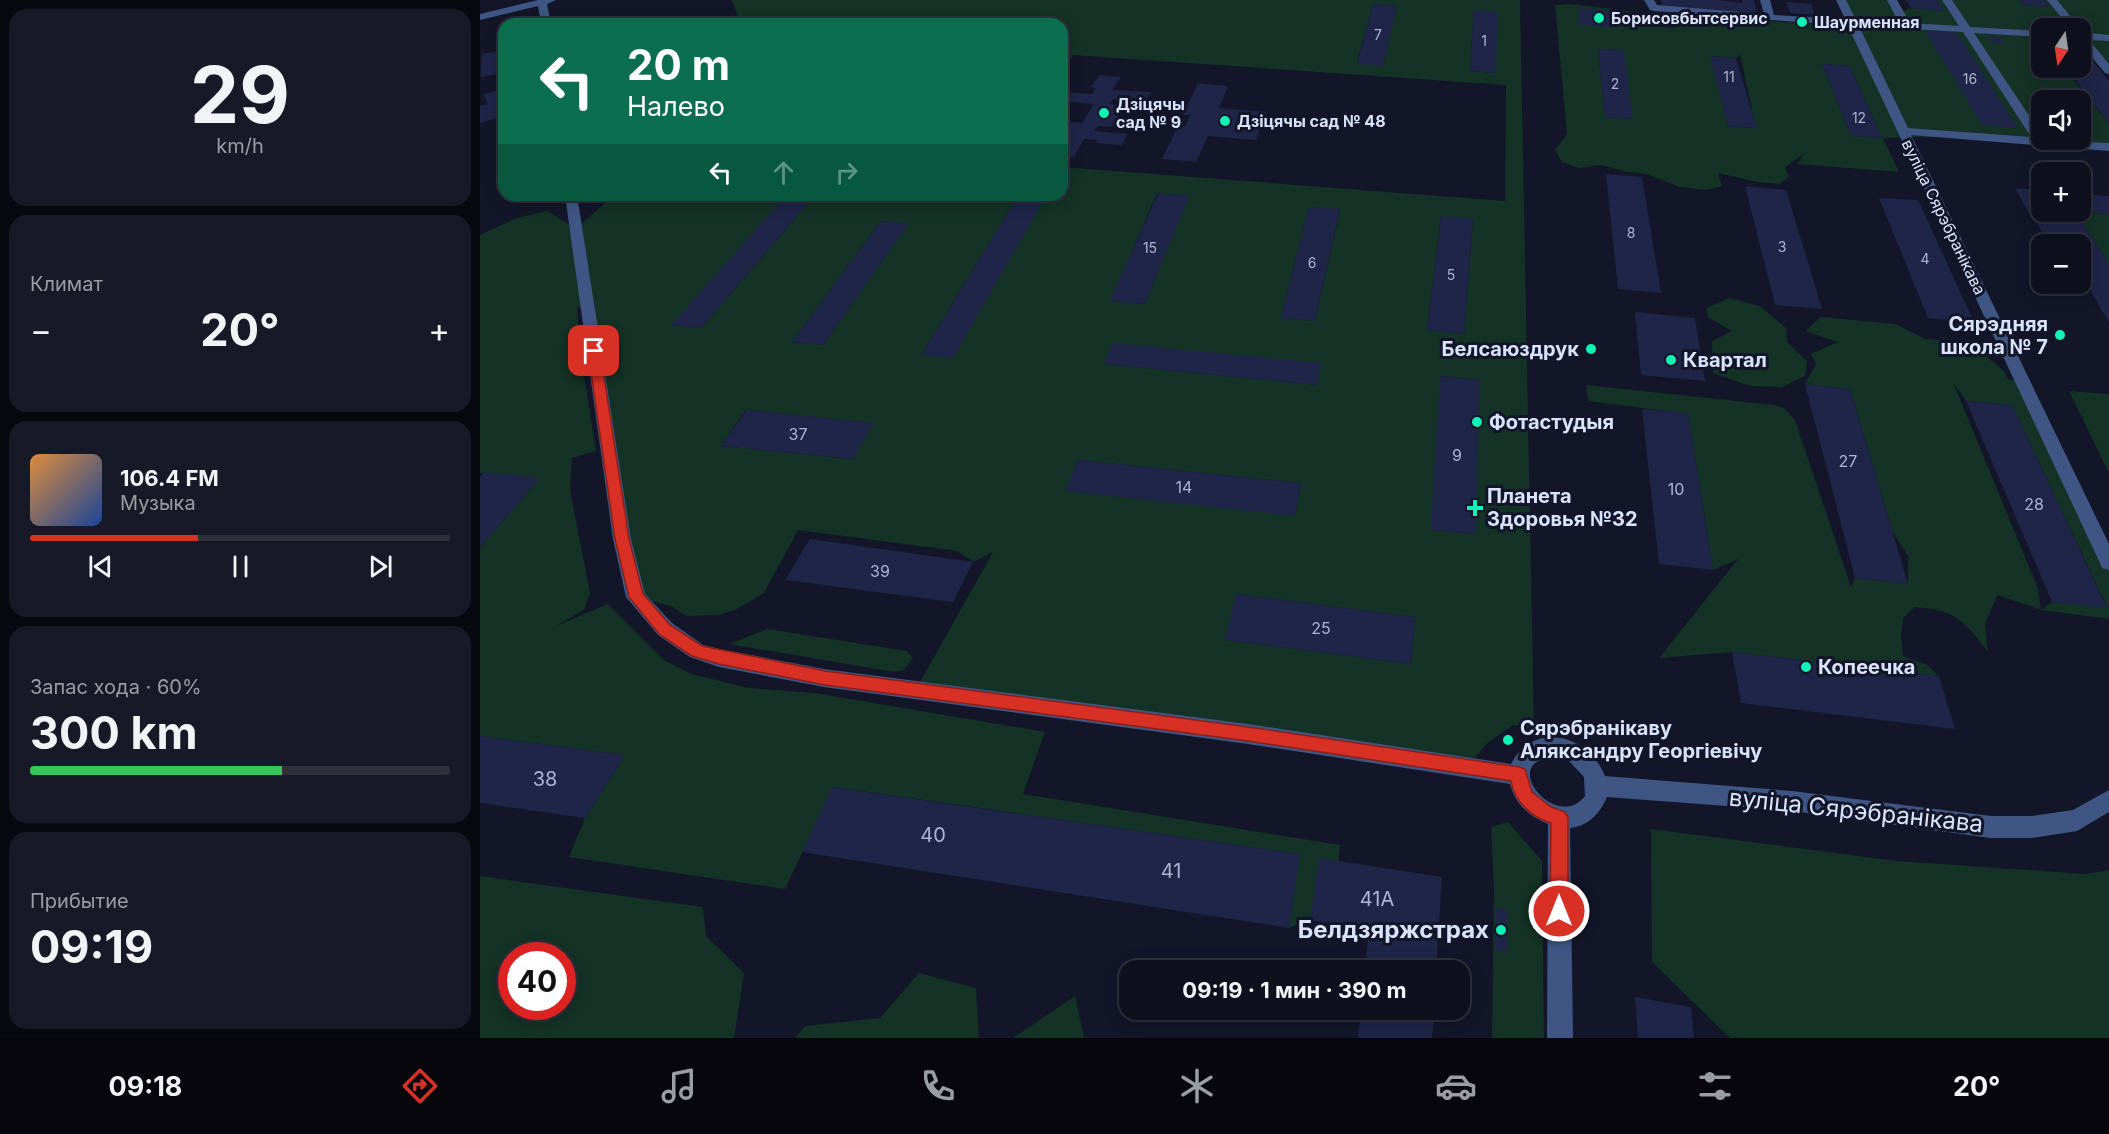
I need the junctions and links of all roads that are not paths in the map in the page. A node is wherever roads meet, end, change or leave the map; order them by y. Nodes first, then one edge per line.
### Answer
1 (1649, 0) edge
2 (1766, 0) edge
3 (1841, 0) edge
4 (1892, 0) edge
5 (1947, 0) edge
6 (2052, 0) edge
7 (546, 1) edge
8 (480, 17) edge
9 (546, 18) edge
10 (1770, 18) junction
11 (2067, 18) edge
12 (1851, 22) junction
13 (1906, 25) junction
14 (1964, 29) junction
15 (2031, 33) edge
16 (2091, 37) edge
17 (2109, 38) edge
18 (2091, 48) edge
19 (2109, 71) edge
20 (2031, 129) edge
21 (1904, 131) junction
22 (2031, 141) edge
23 (2091, 146) edge
24 (2109, 147) edge
25 (576, 201) edge
26 (2109, 563) edge
27 (1519, 775) junction
28 (1597, 786) junction
29 (2109, 800) edge
30 (1559, 817) junction
31 (1560, 1038) edge

1 - 10 street
2 - 10 street
3 - 12 street, вуліца Сярэбранікава
4 - 13 street
5 - 14 street
6 - 11 street
7 - 8 street
7 - 9 street
10 - 12 street
12 - 13 street
12 - 21 street, вуліца Сярэбранікава
13 - 14 street
14 - 15 street
14 - 20 street
16 - 17 street
18 - 19 street
21 - 22 street
21 - 26 street, вуліца Сярэбранікава
23 - 24 street
25 - 27 street
27 - 28 street
27 - 30 street
28 - 29 street, вуліца Сярэбранікава
28 - 30 street
30 - 31 street

